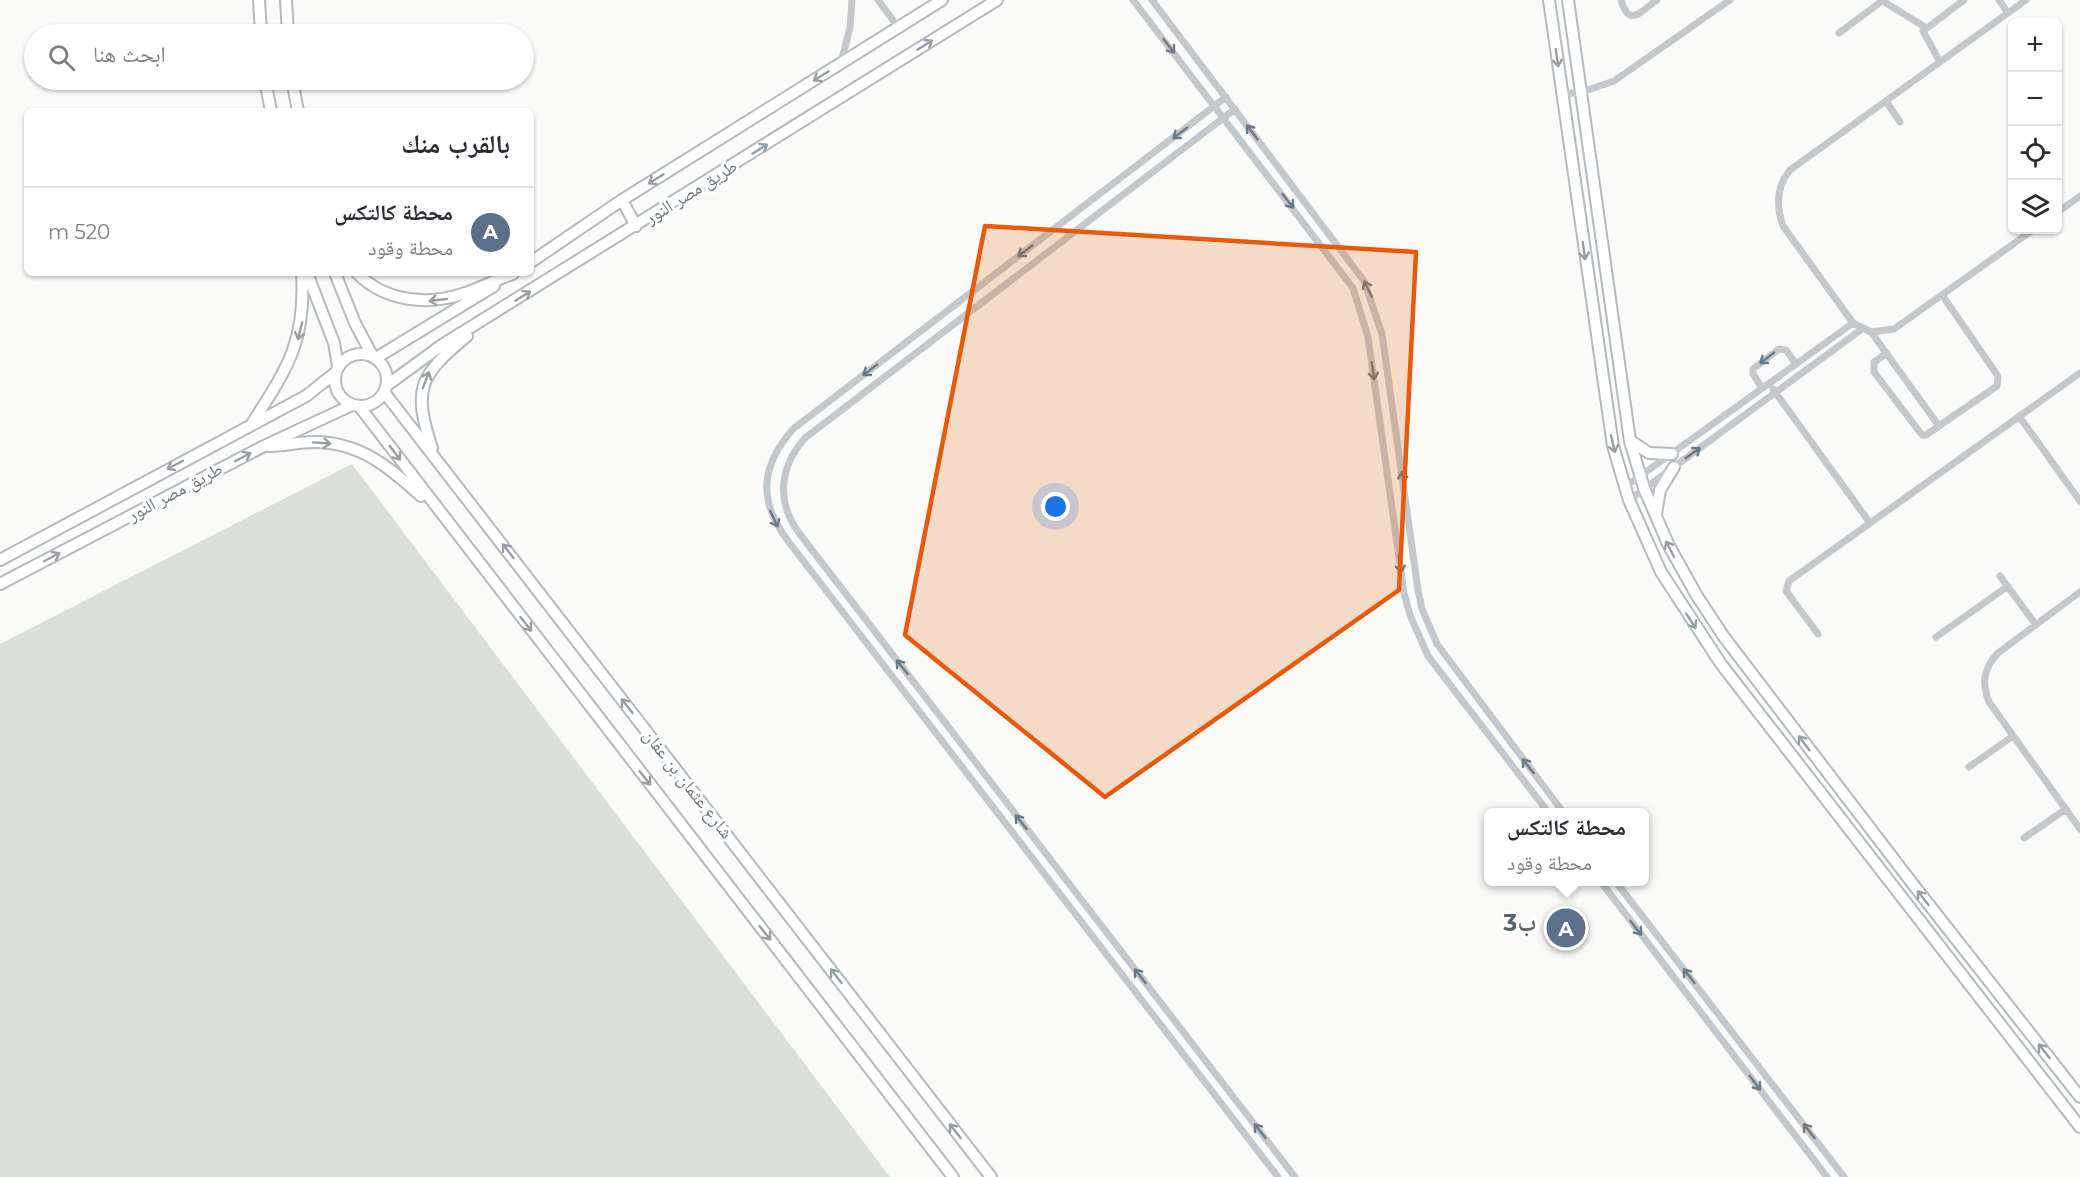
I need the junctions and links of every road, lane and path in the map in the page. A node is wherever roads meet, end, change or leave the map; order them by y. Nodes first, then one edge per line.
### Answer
1 (259, 0) edge
2 (286, 0) edge
3 (852, 0) edge
4 (878, 0) edge
5 (942, 0) edge
6 (997, 0) edge
7 (1133, 0) edge
8 (1152, 0) edge
9 (1549, 0) edge
10 (1621, 0) edge
11 (1657, 0) edge
12 (1730, 0) edge
13 (1965, 0) edge
14 (1999, 0) edge
15 (2026, 0) edge
16 (1881, 1) edge
17 (1571, 3) edge
18 (2008, 13) junction
19 (260, 24) edge
20 (287, 24) edge
21 (898, 27) junction
22 (1925, 27) junction
23 (1839, 33) dead end
24 (1940, 62) junction
25 (841, 63) junction
26 (267, 90) edge
27 (294, 90) edge
28 (1582, 93) junction
29 (1562, 94) junction
30 (1226, 97) junction
31 (1886, 101) junction
32 (1215, 106) junction
33 (270, 108) edge
34 (297, 108) edge
35 (1235, 109) junction
36 (1224, 118) junction
37 (1900, 122) dead end
38 (2080, 196) edge
39 (622, 200) junction
40 (2062, 209) edge
41 (636, 226) junction
42 (2027, 234) edge
43 (534, 260) edge
44 (302, 276) edge
45 (308, 276) edge
46 (336, 276) edge
47 (361, 276) edge
48 (509, 276) edge
49 (511, 276) edge
50 (1942, 295) junction
51 (494, 314) junction
52 (1853, 322) junction
53 (1862, 329) junction
54 (1871, 332) junction
55 (1887, 353) junction
56 (375, 357) junction
57 (1796, 364) junction
58 (336, 370) junction
59 (2080, 373) edge
60 (1766, 386) junction
61 (385, 389) junction
62 (1776, 392) junction
63 (355, 406) junction
64 (2019, 416) junction
65 (252, 424) junction
66 (1939, 426) junction
67 (1630, 441) junction
68 (264, 446) junction
69 (1672, 454) junction
70 (435, 457) junction
71 (1674, 467) junction
72 (1640, 476) junction
73 (1625, 488) junction
74 (1644, 488) junction
75 (1629, 500) junction
76 (2080, 501) edge
77 (441, 513) junction
78 (1655, 517) junction
79 (1869, 523) junction
80 (0, 560) edge
81 (2000, 576) dead end
82 (0, 584) edge
83 (2008, 586) junction
84 (2080, 592) edge
85 (2036, 625) junction
86 (1818, 634) dead end
87 (1936, 637) dead end
88 (2013, 736) junction
89 (1969, 766) dead end
90 (1544, 808) edge
91 (1559, 808) edge
92 (2066, 809) junction
93 (2080, 829) edge
94 (2024, 838) dead end
95 (1604, 886) edge
96 (1619, 886) edge
97 (2080, 1097) edge
98 (2079, 1124) edge
99 (953, 1177) edge
100 (991, 1177) edge
101 (1278, 1177) edge
102 (1295, 1177) edge
103 (1827, 1177) edge
104 (1844, 1177) edge

1 - 19 street
2 - 20 street
3 - 25 street
4 - 21 street
5 - 21 street, طريق مصر النور
41 -> 6 street, طريق مصر النور
7 -> 32 street
8 - 30 street
9 -> 29 street
10 - 11 street
12 - 28 street
13 - 22 street
14 - 18 street
15 - 18 street
16 - 22 street
16 - 23 street
17 - 28 street
18 - 24 street
21 - 25 street, طريق مصر النور
22 - 24 street
24 - 31 street
25 -> 39 street, طريق مصر النور
26 - 33 street
27 - 34 street
28 - 29 street
28 - 67 street
29 -> 73 street
30 - 32 street
30 - 35 street
31 - 37 street
31 - 52 street
32 - 36 street
32 -> 101 street
35 - 36 street
91 -> 35 street
36 -> 90 street
102 -> 36 street
38 - 40 street
39 - 41 street
39 - 43 street, طريق مصر النور
51 -> 41 street, طريق مصر النور
42 - 50 street
44 -> 65 street
45 - 58 street
46 - 56 street
48 -> 47 street
49 - 56 street
50 - 54 street
50 - 66 street
51 - 61 street, طريق مصر النور
70 -> 51 street
52 - 53 street
52 - 57 street
53 - 54 street
53 - 62 street
54 - 55 street
55 - 66 street
55 - 66 street
56 - 58 street
56 - 61 street
57 - 60 street
57 -> 60 street
58 - 63 street
58 - 65 street, طريق مصر النور
59 - 64 street
60 - 62 street
60 - 69 street
61 - 63 street
61 - 70 street, شارع عثمان بن عفان
71 -> 62 street
62 - 79 street
63 - 68 street, طريق مصر النور
63 -> 77 street, شارع عثمان بن عفان
64 - 76 street
64 - 79 street
65 -> 80 street, طريق مصر النور
67 - 69 street
67 - 72 street
68 -> 77 street
82 -> 68 street, طريق مصر النور
69 - 72 street
100 -> 70 street, شارع عثمان بن عفان
71 - 74 street
71 - 78 street
72 - 73 street
72 - 74 street
73 - 75 street
74 - 75 street
74 - 78 street
75 -> 98 street
77 -> 99 street, شارع عثمان بن عفان
97 -> 78 street
79 - 86 street
81 - 83 street
83 - 85 street
83 - 87 street
84 - 85 street
85 - 88 street
88 - 89 street
88 - 92 street
92 - 93 street
92 - 94 street
95 -> 103 street
104 -> 96 street

